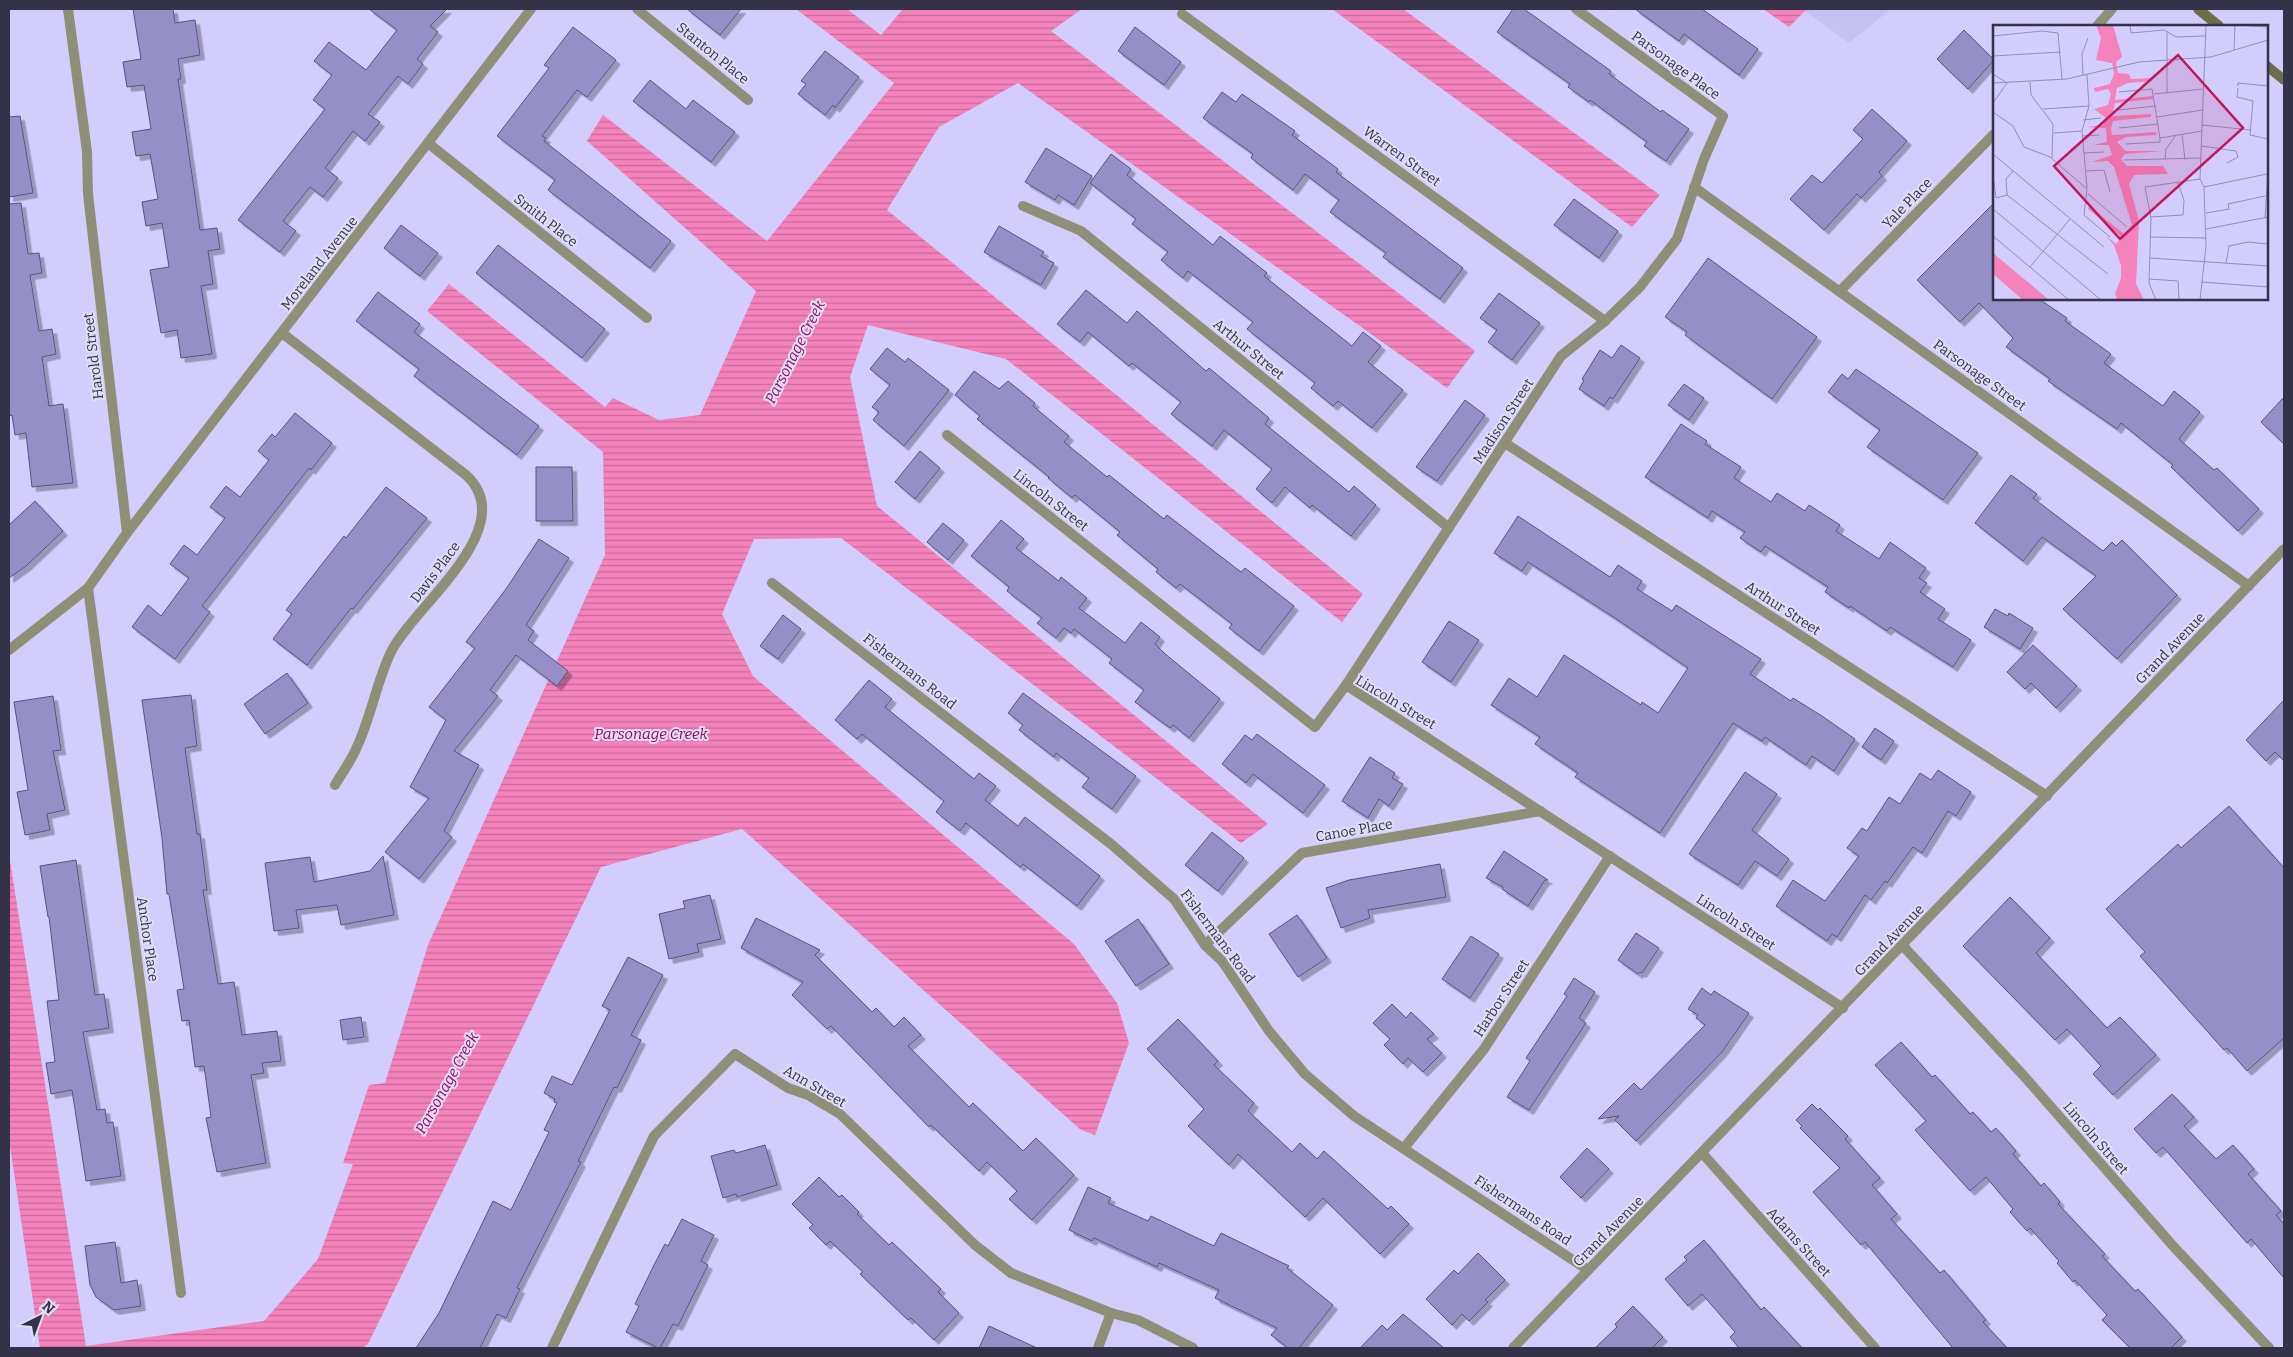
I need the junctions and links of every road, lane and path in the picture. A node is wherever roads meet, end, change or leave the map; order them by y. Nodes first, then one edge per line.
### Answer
1 (68, 9) edge
2 (531, 9) edge
3 (637, 9) edge
4 (1576, 9) edge
5 (2112, 9) edge
6 (2198, 9) edge
7 (1182, 14) dead end
8 (2098, 25) edge
9 (2218, 25) edge
10 (2268, 67) edge
11 (2284, 80) edge
12 (748, 100) dead end
13 (1993, 135) edge
14 (428, 144) junction
15 (1694, 186) junction
16 (1023, 206) dead end
17 (1840, 291) junction
18 (647, 318) dead end
19 (1605, 320) junction
20 (282, 333) junction
21 (947, 435) dead end
22 (1505, 443) junction
23 (1449, 528) junction
24 (128, 533) junction
25 (2284, 549) edge
26 (772, 583) dead end
27 (2249, 586) junction
28 (88, 588) junction
29 (9, 650) edge
30 (1346, 685) junction
31 (335, 785) dead end
32 (2047, 796) junction
33 (1541, 811) junction
34 (1610, 856) junction
35 (1205, 945) junction
36 (1903, 946) junction
37 (1843, 1008) junction
38 (1404, 1148) junction
39 (1703, 1154) junction
40 (1588, 1270) junction
41 (181, 1293) dead end
42 (1111, 1313) junction
43 (552, 1348) edge
44 (1098, 1348) edge
45 (1194, 1348) edge
46 (1513, 1348) edge
47 (1875, 1348) edge
48 (2269, 1348) edge

1 - 24 street, Harold Street
2 - 14 street, Moreland Avenue
3 - 12 street, Stanton Place
4 - 15 street, Parsonage Place
5 - 8 street
6 - 9 main road
7 - 19 street, Warren Street
10 - 11 main road
13 - 17 street, Yale Place
14 - 18 street, Smith Place
14 - 20 street, Moreland Avenue
15 - 17 street, Parsonage Street
15 - 19 street, Madison Street
16 - 23 street, Arthur Street
17 - 27 street, Parsonage Street
19 - 22 street, Madison Street
20 - 24 street, Moreland Avenue
20 - 31 street, Davis Place
21 - 30 street, Lincoln Street
22 - 23 street, Madison Street
22 - 32 street, Arthur Street
23 - 30 street, Madison Street
24 - 28 street
25 - 27 street, Grand Avenue
26 - 35 street, Fishermans Road
27 - 32 street, Grand Avenue
28 - 29 street
28 - 41 street, Anchor Place
30 - 33 street, Lincoln Street
32 - 36 street, Grand Avenue
33 - 34 street, Lincoln Street
33 - 35 street, Canoe Place
34 - 37 street, Lincoln Street
34 - 38 street, Harbor Street
35 - 38 street, Fishermans Road
36 - 37 street, Grand Avenue
36 - 48 street, Lincoln Street
37 - 39 street, Grand Avenue
38 - 40 street, Fishermans Road
39 - 40 street, Grand Avenue
39 - 47 street, Adams Street
40 - 46 street, Grand Avenue
42 - 43 street, Ann Street
42 - 44 street
42 - 45 street, Ann Street

